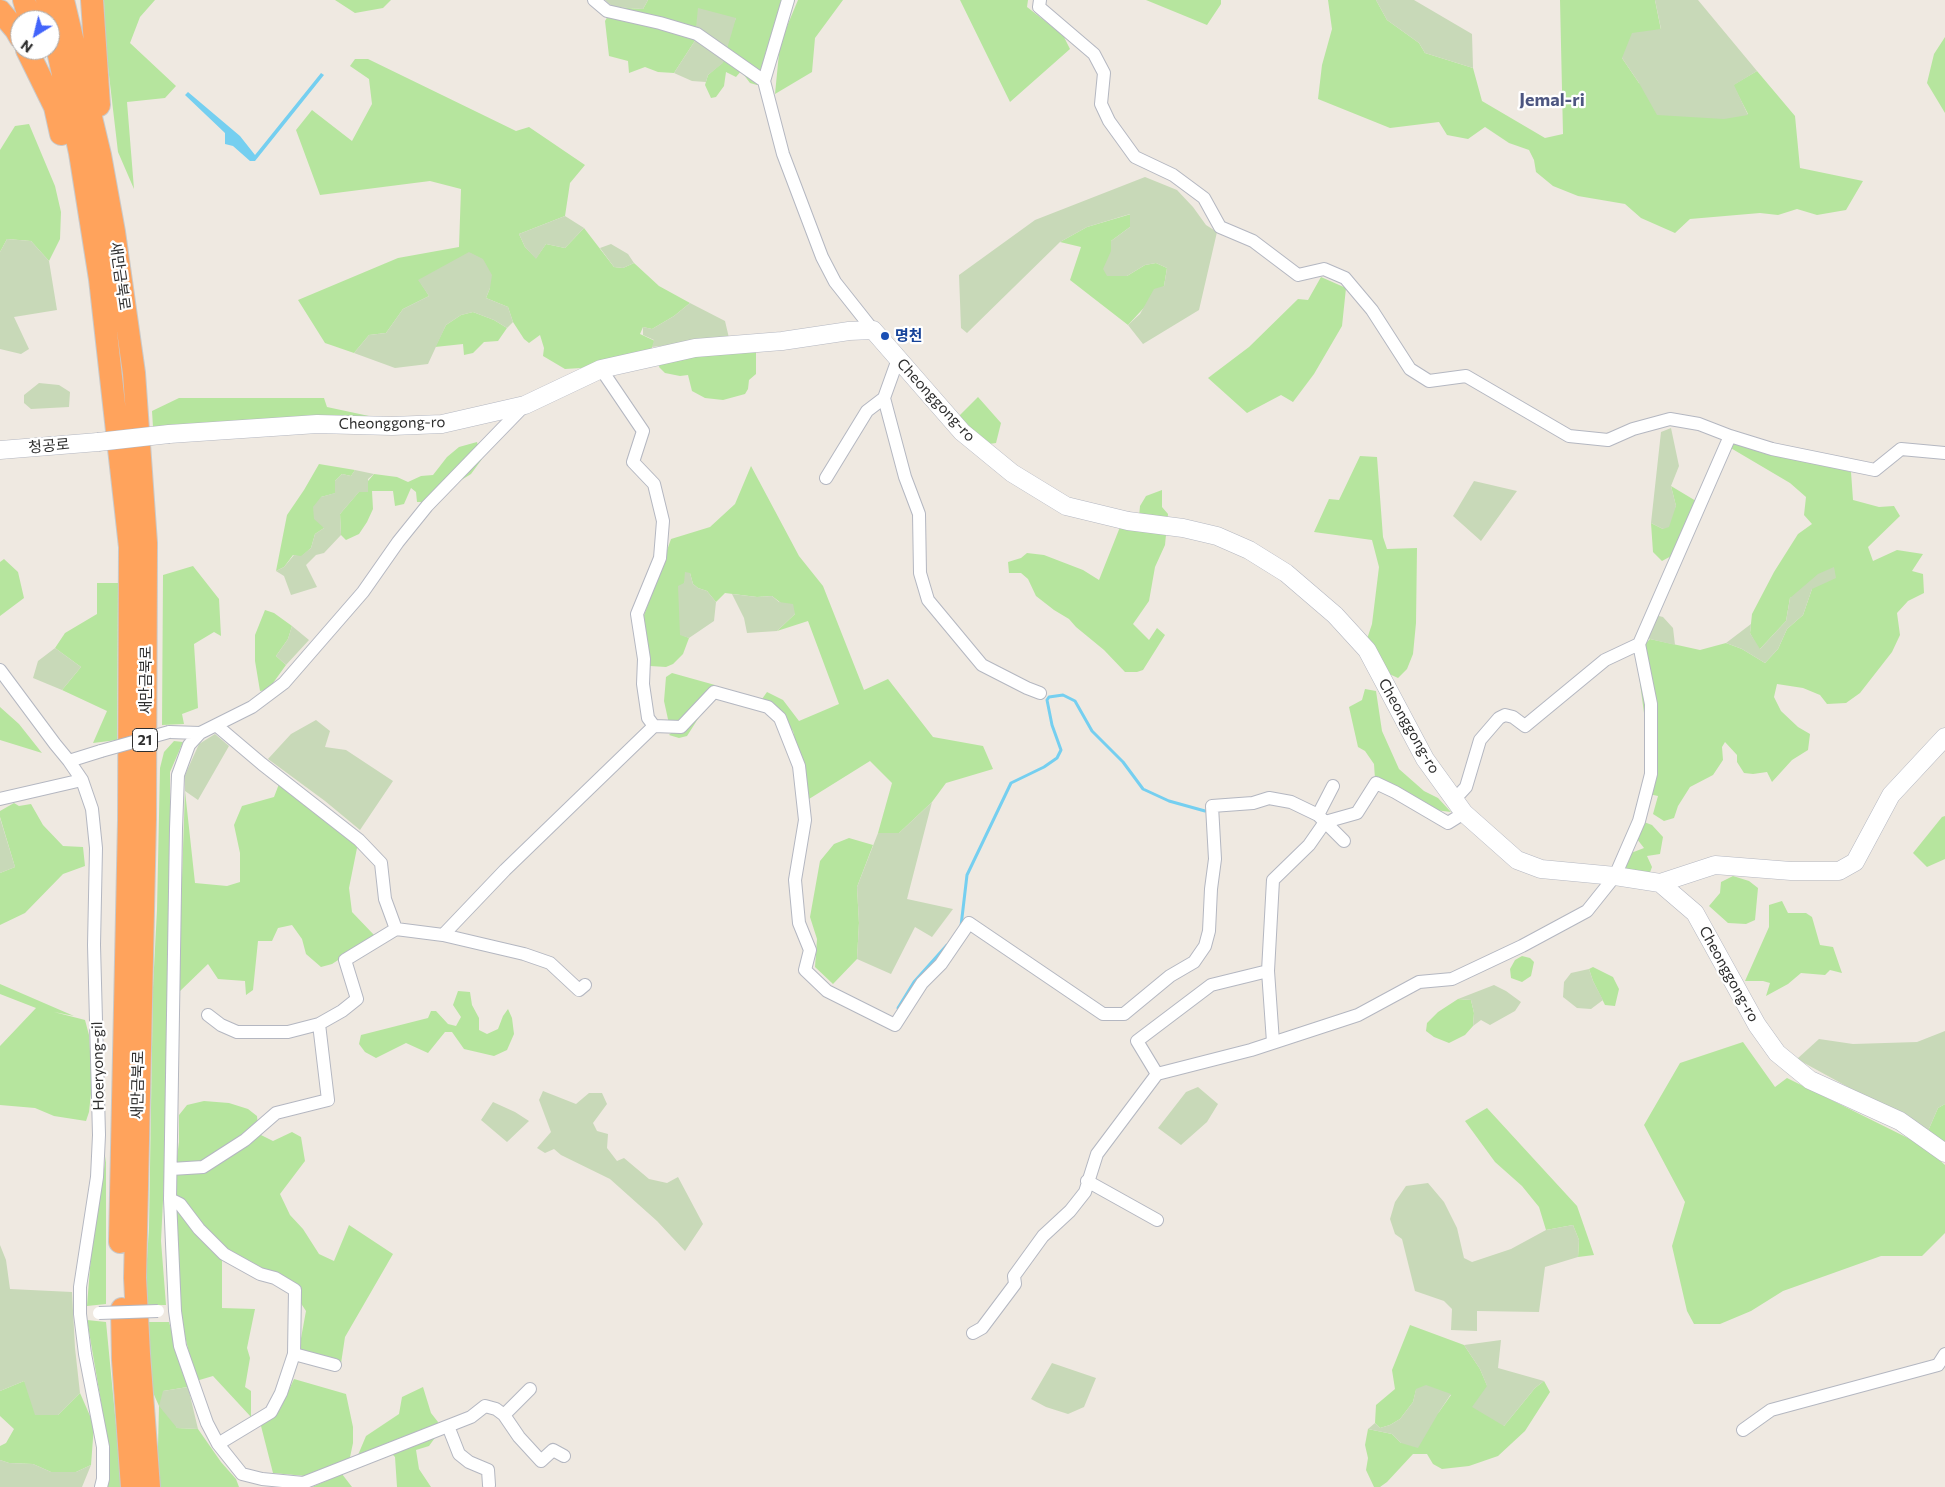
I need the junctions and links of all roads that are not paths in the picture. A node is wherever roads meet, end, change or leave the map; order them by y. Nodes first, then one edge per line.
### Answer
1 (47, 0) edge
2 (63, 0) edge
3 (70, 0) edge
4 (92, 0) edge
5 (594, 0) edge
6 (788, 0) edge
7 (1040, 0) edge
8 (0, 11) edge
9 (10, 23) edge
10 (32, 60) edge
11 (42, 60) edge
12 (764, 82) junction
13 (55, 107) junction
14 (102, 135) junction
15 (88, 212) junction
16 (114, 232) junction
17 (873, 330) junction
18 (898, 359) junction
19 (601, 369) junction
20 (884, 398) junction
21 (525, 405) junction
22 (1730, 436) junction
23 (98, 442) joint
24 (0, 450) edge
25 (1945, 453) edge
26 (826, 478) dead end
27 (1639, 644) junction
28 (0, 670) edge
29 (1040, 693) dead end
30 (216, 725) junction
31 (654, 726) junction
32 (200, 733) junction
33 (1945, 737) edge
34 (69, 761) junction
35 (82, 780) junction
36 (1333, 786) dead end
37 (0, 799) edge
38 (1459, 806) junction
39 (1321, 818) junction
40 (1344, 841) dead end
41 (1615, 876) junction
42 (1660, 884) junction
43 (396, 930) junction
44 (443, 934) junction
45 (1268, 971) junction
46 (585, 985) dead end
47 (208, 1015) dead end
48 (319, 1024) junction
49 (1273, 1042) junction
50 (1157, 1074) junction
51 (1945, 1154) edge
52 (171, 1169) junction
53 (1087, 1181) junction
54 (170, 1198) junction
55 (1157, 1220) dead end
56 (175, 1311) junction
57 (80, 1314) junction
58 (973, 1333) dead end
59 (294, 1354) junction
60 (1945, 1354) edge
61 (335, 1366) dead end
62 (530, 1389) dead end
63 (504, 1414) junction
64 (448, 1426) junction
65 (1743, 1430) dead end
66 (218, 1444) junction
67 (564, 1456) dead end
68 (489, 1485) dead end
69 (101, 1487) edge
70 (132, 1487) edge
71 (149, 1487) edge

1 - 15 highway, 새만금북로 / 21
2 - 16 highway, 새만금북로 / 21
3 - 14 highway
4 - 14 highway
5 - 12 street
6 - 12 street
7 - 22 street
8 - 9 highway
10 - 13 highway
11 - 13 highway
12 - 17 street, Cheonggong-ro
13 - 15 highway
14 - 16 highway
15 - 70 highway, 새만금북로 / 21
16 - 71 highway, 새만금북로 / 21
17 - 18 street, Cheonggong-ro
17 - 19 street, Cheonggong-ro
18 - 20 street
18 - 38 street, Cheonggong-ro
19 - 21 street, Cheonggong-ro
19 - 31 street
20 - 26 street
20 - 29 street
21 - 23 street, Cheonggong-ro, bridge
21 - 30 street
22 - 25 street
22 - 27 street
23 - 24 street, 청공로
27 - 38 street
27 - 41 street
28 - 34 street, Hoeryong-gil
30 - 32 street
30 - 43 street
31 - 39 street
31 - 44 street
32 - 34 street, bridge
32 - 52 street
33 - 42 street
34 - 35 street, Hoeryong-gil
35 - 37 street
35 - 57 street, Hoeryong-gil
36 - 39 street
38 - 39 street
38 - 41 street, Cheonggong-ro
39 - 40 street
39 - 45 street
41 - 42 street, Cheonggong-ro
41 - 49 street
42 - 51 street, Cheonggong-ro
43 - 44 street
43 - 48 street
44 - 46 street
45 - 49 street
45 - 50 street
47 - 48 street
48 - 52 street
49 - 50 street
50 - 53 street
52 - 54 street
53 - 55 street
53 - 58 street
54 - 56 street
54 - 59 street
56 - 57 street, bridge
56 - 66 street
57 - 69 street, Hoeryong-gil
59 - 61 street
59 - 66 street
60 - 65 street
62 - 63 street
63 - 64 street
63 - 67 street
64 - 66 street
64 - 68 street

